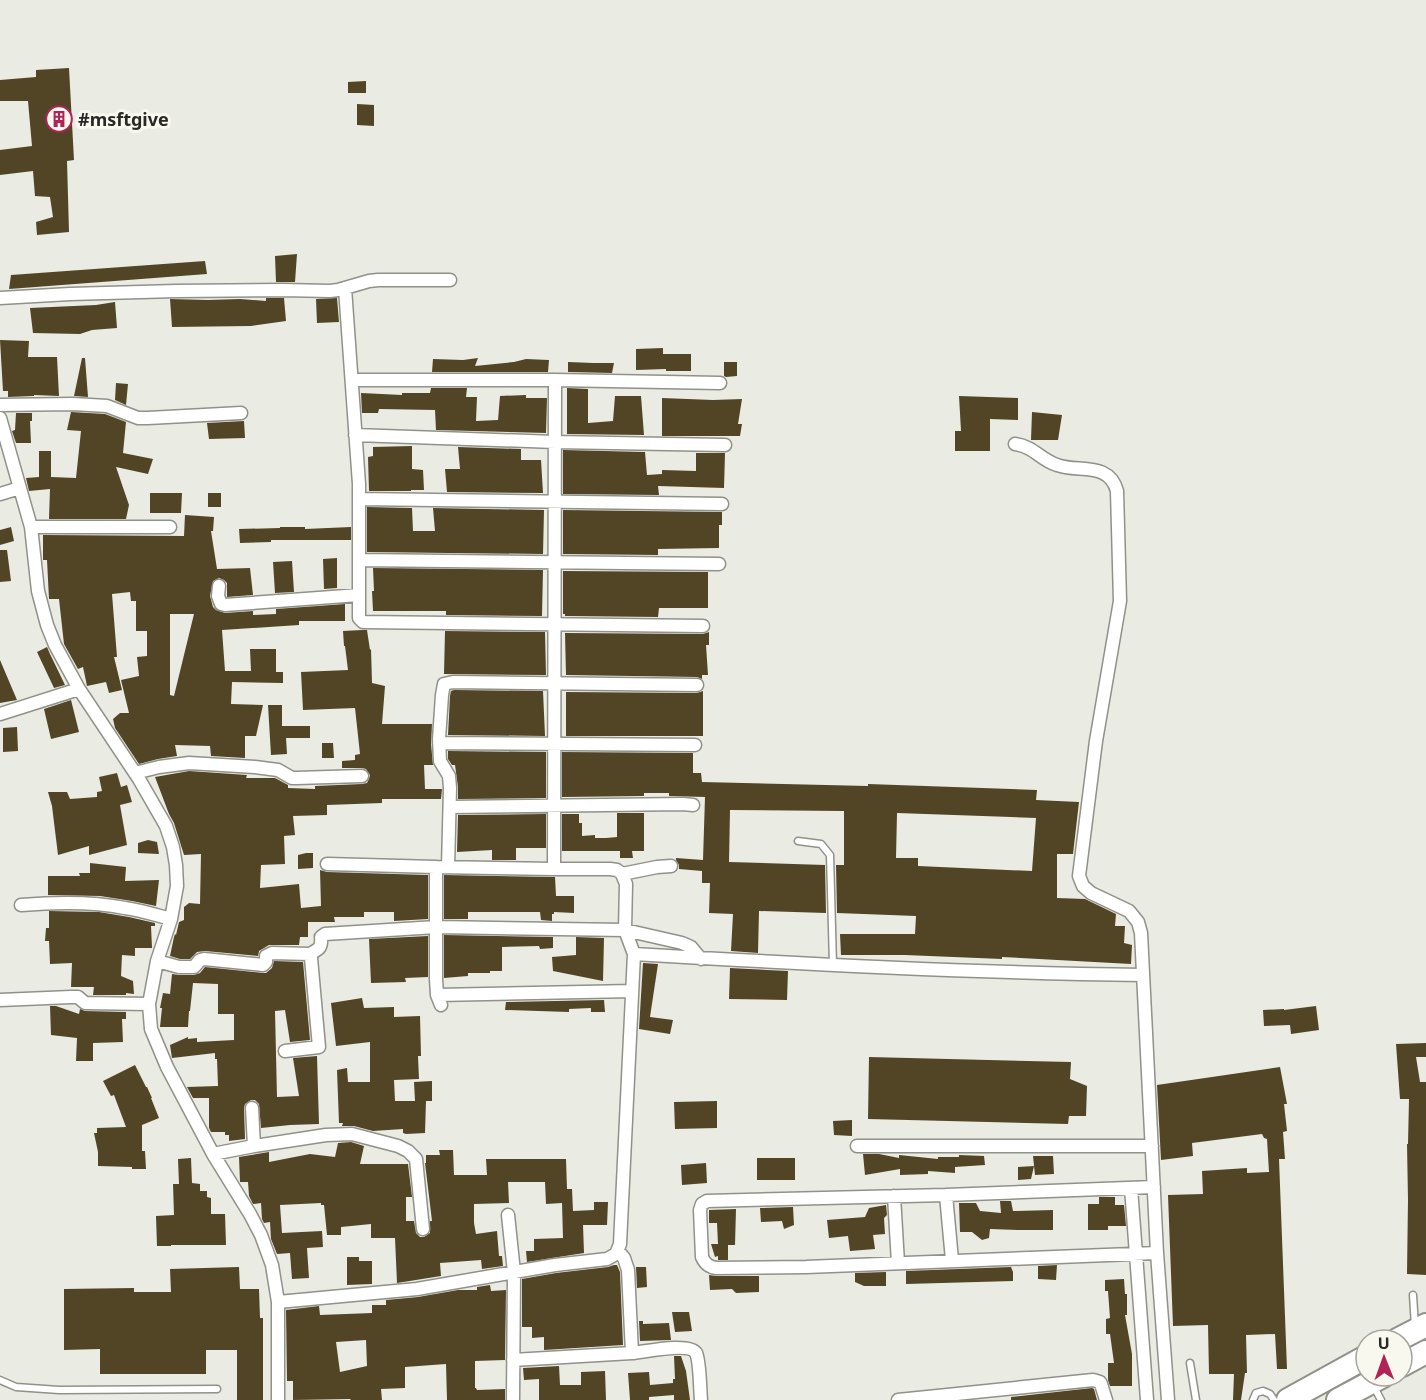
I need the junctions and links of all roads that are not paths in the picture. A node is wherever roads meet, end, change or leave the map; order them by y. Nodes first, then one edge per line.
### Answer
1 (450, 280) dead end
2 (345, 288) junction
3 (0, 298) edge
4 (351, 380) junction
5 (555, 381) junction
6 (720, 383) dead end
7 (0, 405) edge
8 (241, 413) dead end
9 (0, 418) edge
10 (355, 435) junction
11 (555, 442) junction
12 (1015, 444) dead end
13 (724, 445) dead end
14 (20, 488) junction
15 (0, 494) edge
16 (358, 499) junction
17 (554, 503) junction
18 (722, 504) dead end
19 (31, 527) junction
20 (170, 527) dead end
21 (359, 560) junction
22 (554, 562) junction
23 (718, 564) dead end
24 (219, 586) dead end
25 (359, 595) junction
26 (554, 624) junction
27 (703, 626) dead end
28 (554, 684) junction
29 (697, 685) dead end
30 (79, 688) junction
31 (0, 714) edge
32 (439, 743) junction
33 (554, 744) junction
34 (695, 745) dead end
35 (135, 773) junction
36 (362, 776) dead end
37 (693, 806) dead end
38 (450, 807) junction
39 (555, 807) junction
40 (798, 841) dead end
41 (327, 864) dead end
42 (671, 866) dead end
43 (442, 867) junction
44 (554, 869) junction
45 (622, 874) junction
46 (21, 905) dead end
47 (171, 919) junction
48 (436, 927) junction
49 (625, 930) junction
50 (310, 954) junction
51 (634, 954) junction
52 (701, 959) junction
53 (157, 961) junction
54 (833, 965) junction
55 (1143, 975) junction
56 (632, 991) junction
57 (0, 1000) edge
58 (149, 1004) junction
59 (285, 1051) dead end
60 (252, 1108) dead end
61 (254, 1146) junction
62 (857, 1146) dead end
63 (1152, 1146) junction
64 (213, 1154) junction
65 (1154, 1187) junction
66 (1131, 1188) junction
67 (946, 1195) junction
68 (894, 1196) junction
69 (508, 1215) dead end
70 (423, 1228) dead end
71 (618, 1251) junction
72 (1158, 1253) junction
73 (1136, 1254) junction
74 (952, 1260) junction
75 (898, 1263) junction
76 (514, 1272) junction
77 (1413, 1295) dead end
78 (278, 1302) junction
79 (1413, 1328) edge
80 (632, 1353) junction
81 (513, 1360) junction
82 (1190, 1363) dead end
83 (1354, 1364) edge
84 (0, 1380) edge
85 (216, 1389) dead end
86 (1379, 1389) edge
87 (1300, 1397) edge
88 (915, 1399) edge
89 (278, 1400) edge
90 (513, 1400) edge
91 (701, 1400) edge
92 (898, 1400) edge
93 (1106, 1400) edge
94 (1147, 1400) edge
95 (1168, 1400) edge
96 (1196, 1400) edge
97 (1253, 1400) edge
98 (1274, 1400) edge
99 (1338, 1400) edge

1 - 2 street
2 - 3 street
2 - 4 street
4 - 5 street
4 - 10 street
5 - 6 street
5 - 11 street
7 - 8 street
9 - 14 street
10 - 11 street
10 - 16 street
11 - 13 street
11 - 17 street
12 - 55 street
14 - 15 street
14 - 19 street
16 - 17 street
16 - 21 street
17 - 18 street
17 - 22 street
19 - 20 street
19 - 30 street
21 - 22 street
21 - 25 street
22 - 23 street
22 - 26 street
24 - 25 street
25 - 26 street
26 - 27 street
26 - 28 street
28 - 29 street
28 - 32 street
28 - 33 street
30 - 31 street
30 - 35 street
32 - 33 street
32 - 38 street
33 - 34 street
33 - 39 street
35 - 36 street
35 - 47 street
37 - 39 street
38 - 39 street
38 - 43 street
39 - 44 street
40 - 54 lane
41 - 43 street
42 - 45 street
43 - 44 street
43 - 48 street
44 - 45 street
45 - 49 street
46 - 47 street
47 - 53 street
48 - 49 street
48 - 50 street
48 - 56 street
49 - 51 street
49 - 52 street
50 - 53 street
50 - 59 street
51 - 52 street
51 - 56 street
52 - 54 street
53 - 58 street
54 - 55 street
55 - 63 street
56 - 71 street
57 - 58 street
58 - 64 street
60 - 61 street
61 - 64 street
61 - 70 street
62 - 63 street
63 - 65 street
64 - 78 street
65 - 66 street
65 - 72 street
66 - 67 street
66 - 73 street
67 - 68 street
67 - 74 street
68 - 75 street
68 - 75 street
69 - 76 street
71 - 76 street
71 - 80 street
72 - 73 street
72 - 95 street
73 - 74 street
73 - 94 street
74 - 75 street
76 - 78 street
76 - 81 street
77 - 79 lane
78 - 89 street
80 - 81 street
80 - 91 street
81 - 90 street
82 - 96 lane
83 - 87 highway
84 - 85 lane
86 - 99 highway
88 - 92 street
88 - 93 street
97 - 98 lane

